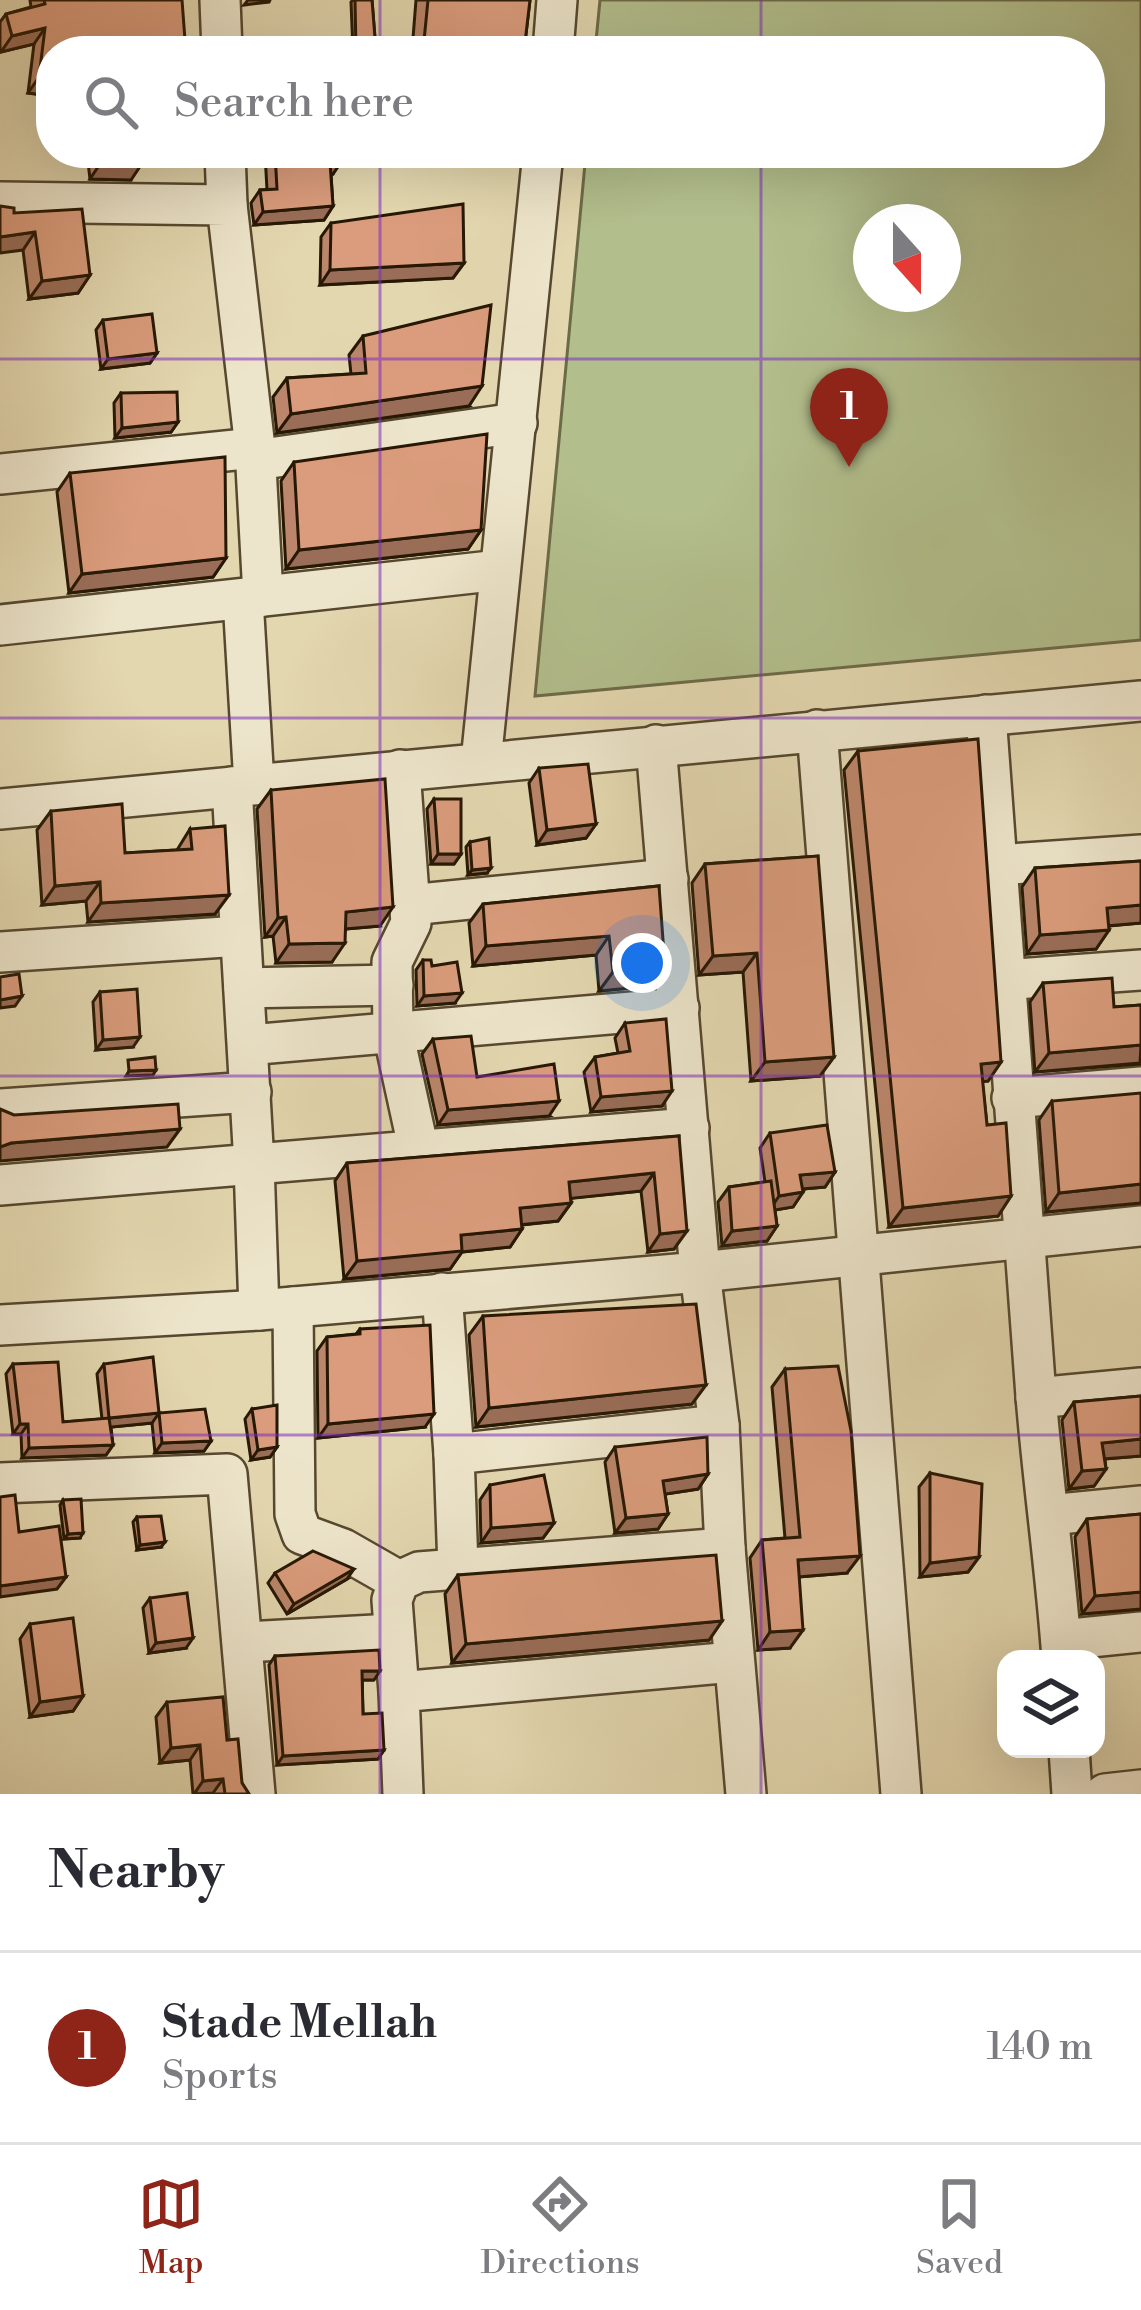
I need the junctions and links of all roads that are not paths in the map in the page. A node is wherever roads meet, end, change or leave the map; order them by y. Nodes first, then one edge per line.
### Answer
1 (220, 0) edge
2 (557, 0) edge
3 (221, 36) edge
4 (554, 36) edge
5 (226, 168) edge
6 (542, 168) edge
7 (0, 202) edge
8 (227, 205) junction
9 (517, 423) junction
10 (256, 454) junction
11 (0, 475) edge
12 (500, 570) junction
13 (253, 597) junction
14 (0, 625) edge
15 (1141, 701) edge
16 (986, 715) junction
17 (817, 730) junction
18 (656, 745) junction
19 (482, 762) junction
20 (400, 770) junction
21 (243, 785) junction
22 (0, 809) edge
23 (1141, 855) edge
24 (996, 866) junction
25 (668, 879) junction
26 (410, 905) junction
27 (240, 936) junction
28 (0, 952) edge
29 (1141, 970) edge
30 (1003, 980) junction
31 (393, 985) junction
32 (244, 988) junction
33 (679, 1008) junction
34 (393, 1032) junction
35 (248, 1045) junction
36 (1141, 1087) edge
37 (250, 1092) junction
38 (1012, 1098) junction
39 (0, 1109) edge
40 (689, 1128) junction
41 (419, 1151) junction
42 (254, 1164) junction
43 (0, 1185) edge
44 (1141, 1226) edge
45 (1026, 1236) junction
46 (857, 1252) junction
47 (700, 1272) junction
48 (442, 1293) junction
49 (276, 1309) junction
50 (0, 1325) edge
51 (1141, 1388) edge
52 (1036, 1398) junction
53 (718, 1425) junction
54 (454, 1454) junction
55 (295, 1472) junction
56 (227, 1474) junction
57 (0, 1483) edge
58 (1141, 1506) edge
59 (1049, 1515) junction
60 (724, 1548) junction
61 (458, 1568) junction
62 (399, 1581) junction
63 (1141, 1632) edge
64 (393, 1634) junction
65 (242, 1642) junction
66 (1062, 1650) edge
67 (733, 1662) junction
68 (398, 1692) junction
69 (1070, 1758) edge
70 (1141, 1790) edge
71 (255, 1794) edge
72 (403, 1794) edge
73 (746, 1794) edge
74 (901, 1794) edge
75 (1072, 1794) edge
76 (1105, 1794) edge

1 - 3 street
2 - 4 street
5 - 8 street
6 - 9 street
7 - 8 street
8 - 10 street
9 - 10 street
9 - 12 street
10 - 11 street
10 - 13 street
12 - 13 street
12 - 19 street
13 - 14 street
13 - 21 street
15 - 16 street
16 - 17 street
16 - 24 street
17 - 18 street
17 - 46 street
18 - 19 street
18 - 25 street
19 - 20 street
20 - 21 street
20 - 26 street
21 - 22 street
21 - 27 street
23 - 24 street
24 - 30 street
25 - 26 street
25 - 33 street
26 - 31 street
27 - 28 street
27 - 32 street
29 - 30 street
30 - 38 street
31 - 32 street
31 - 34 street
32 - 35 street
33 - 34 street
33 - 40 street
34 - 35 street
34 - 41 street
35 - 37 street
36 - 38 street
37 - 39 street
37 - 42 street
38 - 45 street
40 - 41 street
40 - 47 street
41 - 42 street
42 - 43 street
42 - 49 street
44 - 45 street
45 - 46 street
45 - 52 street
46 - 47 street
46 - 74 street
47 - 48 street
47 - 53 street
48 - 49 street
48 - 54 street
49 - 50 street
49 - 55 street
51 - 52 street
52 - 59 street
53 - 54 street
53 - 60 street
54 - 61 street
55 - 56 street
55 - 62 street
56 - 57 street
56 - 65 street
58 - 59 street
59 - 66 street
60 - 61 street
60 - 67 street
61 - 62 street
62 - 64 street
63 - 66 street
64 - 65 street
64 - 68 street
65 - 71 street
67 - 68 street
67 - 73 street
68 - 72 street
69 - 75 street
70 - 76 street

